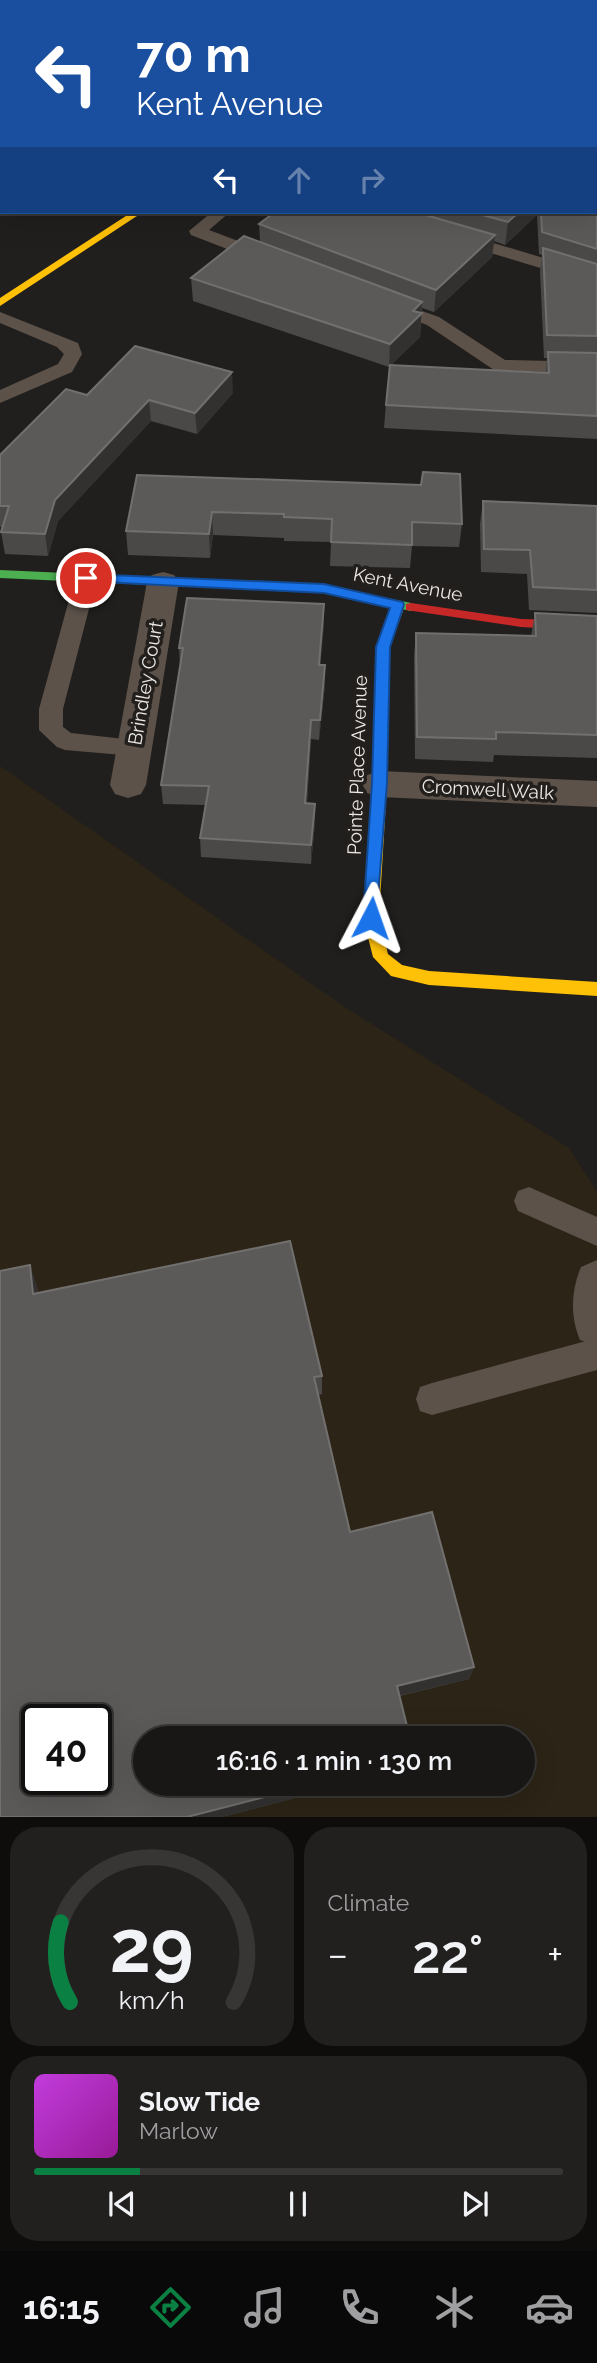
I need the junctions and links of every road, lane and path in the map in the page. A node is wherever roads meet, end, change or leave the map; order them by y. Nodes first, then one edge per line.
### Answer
1 (135, 214) edge
2 (219, 214) edge
3 (447, 234) edge
4 (277, 262) edge
5 (597, 280) edge
6 (368, 296) edge
7 (0, 303) edge
8 (0, 317) edge
9 (597, 368) edge
10 (0, 397) edge
11 (0, 574) edge
12 (86, 578) junction
13 (163, 582) junction
14 (398, 605) junction
15 (597, 626) edge
16 (134, 747) junction
17 (380, 783) junction
18 (128, 785) dead end
19 (597, 793) edge
20 (597, 989) edge
21 (529, 1201) dead end
22 (597, 1232) edge
23 (597, 1282) edge
24 (597, 1324) edge
25 (597, 1354) edge
26 (432, 1399) dead end

1 - 7 street
2 - 4 lane
3 - 5 lane
6 - 9 lane
8 - 10 lane
11 - 12 street, Kent Avenue
12 - 13 street, Kent Avenue
12 - 16 lane
13 - 14 street, Kent Avenue
13 - 16 street, Brindley Court
14 - 15 street, Kent Avenue
14 - 17 street, Pointe Place Avenue
16 - 18 street, Brindley Court
17 - 19 street, Cromwell Walk
17 - 20 street, Pointe Place Avenue
21 - 22 lane
23 - 24 street
25 - 26 lane

